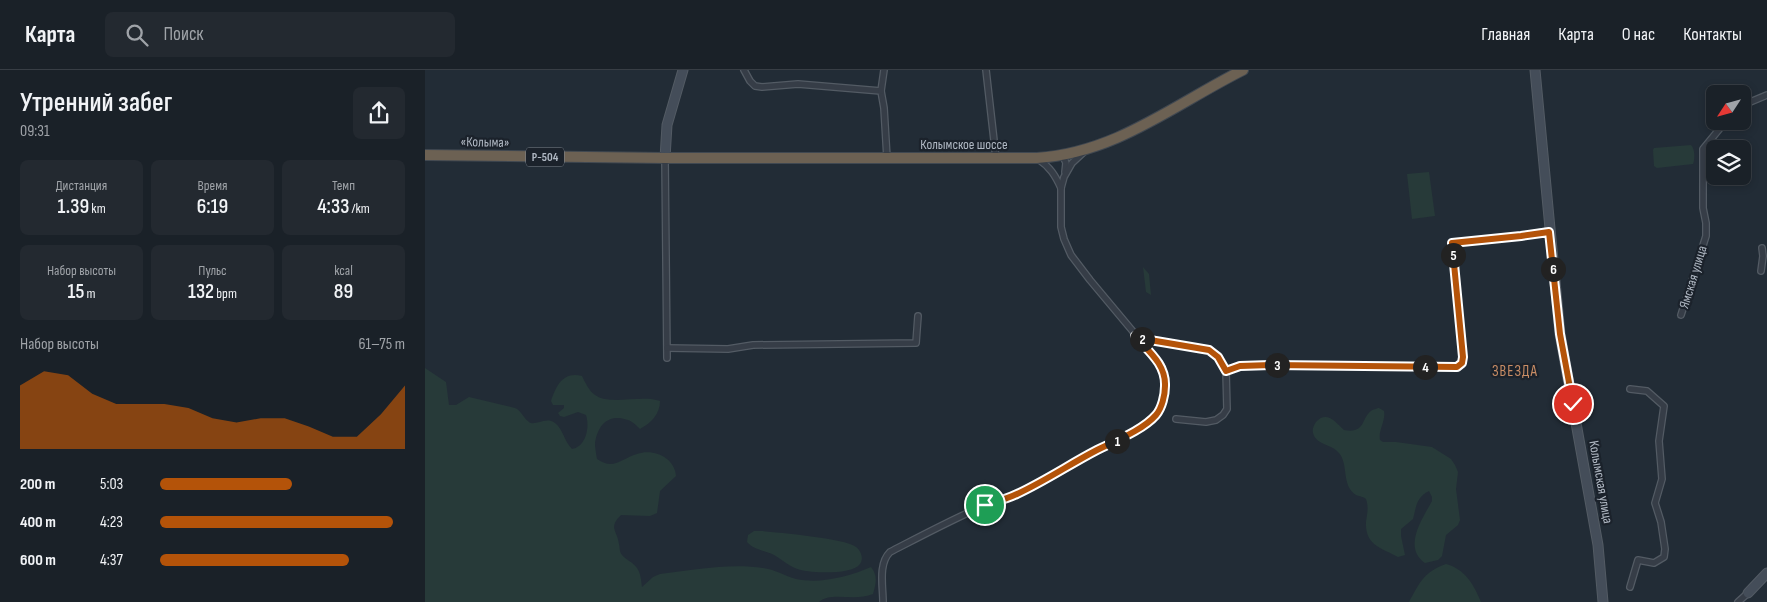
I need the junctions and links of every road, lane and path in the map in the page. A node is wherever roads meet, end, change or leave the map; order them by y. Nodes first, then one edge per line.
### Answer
1 (683, 70) edge
2 (744, 70) edge
3 (884, 70) edge
4 (986, 70) edge
5 (1535, 70) edge
6 (1238, 71) edge
7 (881, 91) junction
8 (1767, 95) edge
9 (1751, 102) edge
10 (1719, 130) edge
11 (1087, 150) junction
12 (425, 155) edge
13 (1061, 156) junction
14 (665, 158) junction
15 (887, 158) junction
16 (995, 158) junction
17 (1037, 158) junction
18 (1056, 176) junction
19 (1064, 177) junction
20 (1061, 188) junction
21 (1549, 232) junction
22 (1763, 248) dead end
23 (1761, 271) dead end
24 (1681, 315) dead end
25 (918, 316) dead end
26 (1135, 336) junction
27 (667, 348) junction
28 (667, 358) dead end
29 (1226, 371) junction
30 (1630, 389) dead end
31 (1176, 419) dead end
32 (1767, 573) edge
33 (1630, 587) dead end
34 (1748, 593) joint
35 (883, 602) edge
36 (1603, 602) edge
37 (1738, 602) edge

1 - 14 street
2 - 7 street
3 - 7 street
4 - 16 street
5 - 21 street, Колымская улица
6 - 11 highway, Колымское шоссе
7 - 15 street
8 - 9 street
10 - 24 street, Ямская улица
11 - 13 highway, Колымское шоссе
11 - 19 street
12 - 14 highway, «Колыма» / Р-504
13 - 17 highway, Колымское шоссе
13 - 18 street
13 - 19 street
14 - 15 highway, Колымское шоссе
14 - 27 street
15 - 16 highway, Колымское шоссе
16 - 17 highway, Колымское шоссе
17 - 18 street
18 - 20 street
19 - 20 street
20 - 26 street
21 - 29 street
21 - 36 street, Колымская улица
22 - 23 street
25 - 27 street
26 - 29 street
26 - 35 street
27 - 28 street
29 - 31 street
30 - 33 street
32 - 34 street
34 - 37 street

